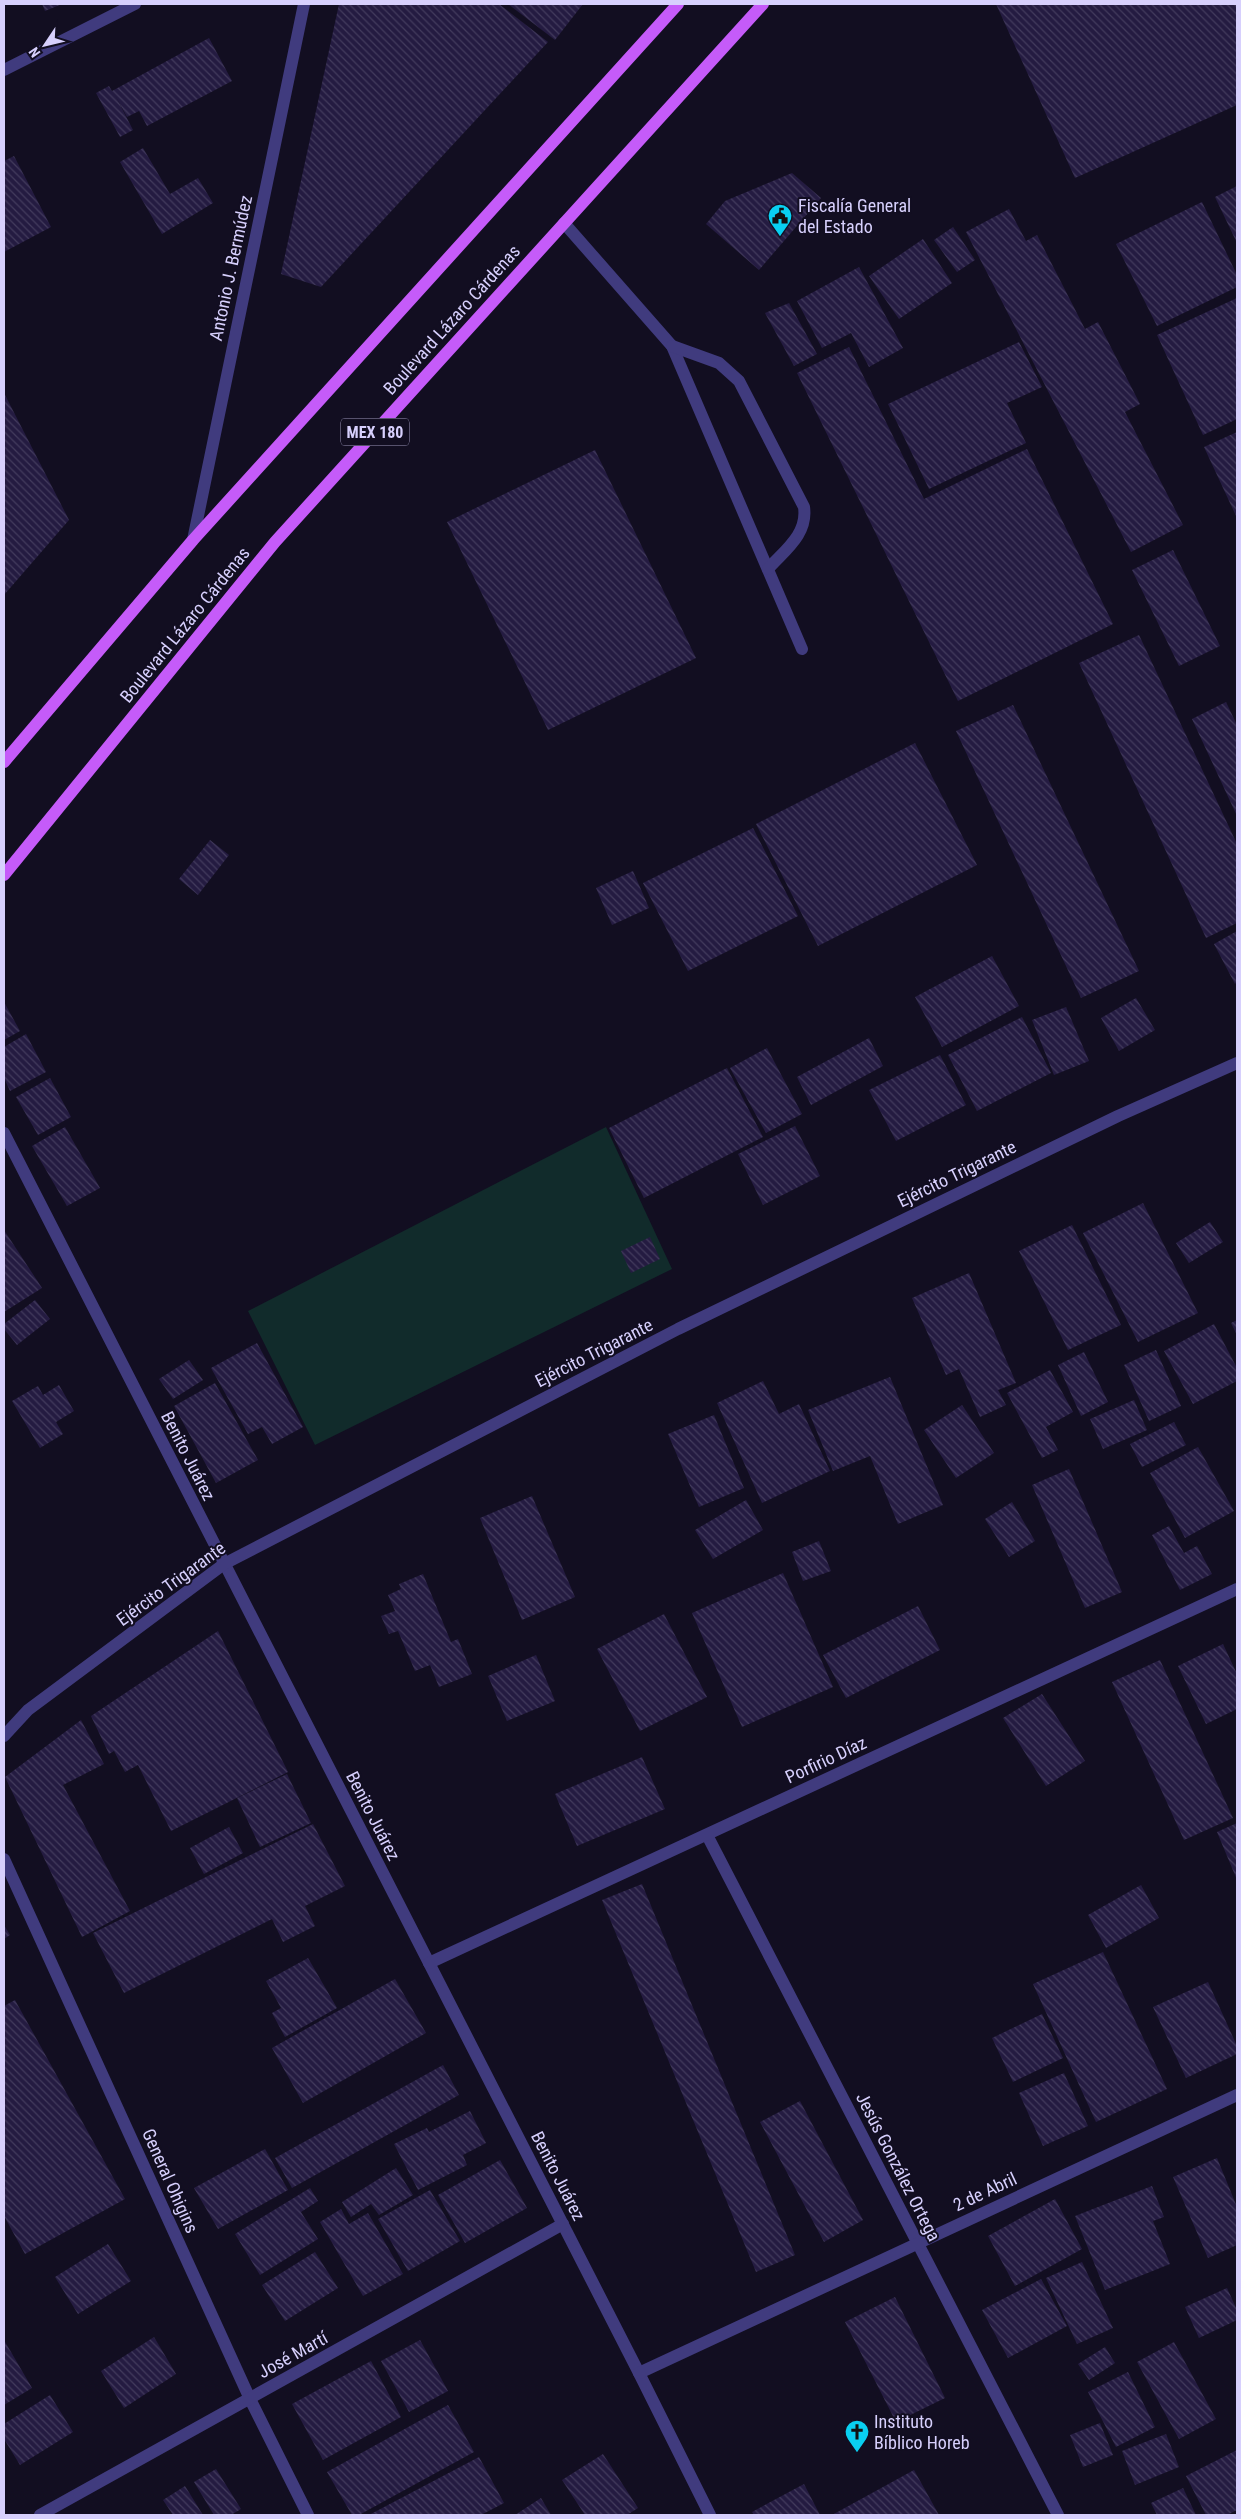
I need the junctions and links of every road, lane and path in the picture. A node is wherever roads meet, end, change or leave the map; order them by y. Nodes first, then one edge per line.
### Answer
1 (135, 4) edge
2 (304, 4) edge
3 (678, 4) edge
4 (763, 4) edge
5 (4, 70) edge
6 (564, 223) junction
7 (672, 346) junction
8 (193, 540) junction
9 (768, 569) junction
10 (802, 649) dead end
11 (4, 762) edge
12 (4, 875) edge
13 (1237, 1063) edge
14 (4, 1134) edge
15 (224, 1564) junction
16 (1237, 1589) edge
17 (4, 1736) edge
18 (707, 1835) junction
19 (4, 1859) edge
20 (429, 1963) junction
21 (1237, 2094) edge
22 (563, 2224) junction
23 (917, 2243) junction
24 (639, 2373) junction
25 (250, 2399) junction
26 (40, 2515) edge
27 (308, 2515) edge
28 (710, 2515) edge
29 (1058, 2515) edge

1 - 5 street
2 - 8 street, Antonio J. Bermúdez
3 - 8 main road
4 - 6 main road, Boulevard Lázaro Cárdenas / MEX 180
6 - 7 street
6 - 12 main road, Boulevard Lázaro Cárdenas / MEX 180
7 - 9 street
7 - 9 street
8 - 11 main road
9 - 10 street
13 - 15 street, Ejército Trigarante
14 - 15 street, Benito Juárez
15 - 17 street, Ejército Trigarante
15 - 20 street, Benito Juárez
16 - 18 street, Porfirio Díaz
18 - 20 street, Porfirio Díaz
18 - 23 street, Jesús González Ortega
19 - 25 street, General Ohigins
20 - 22 street, Benito Juárez
21 - 23 street, 2 de Abril
22 - 24 street, Benito Juárez
22 - 25 street, José Martí
23 - 24 street, 2 de Abril
23 - 29 street, Jesús González Ortega
24 - 28 street, Benito Juárez
25 - 26 street, José Martí
25 - 27 street, General Ohigins

